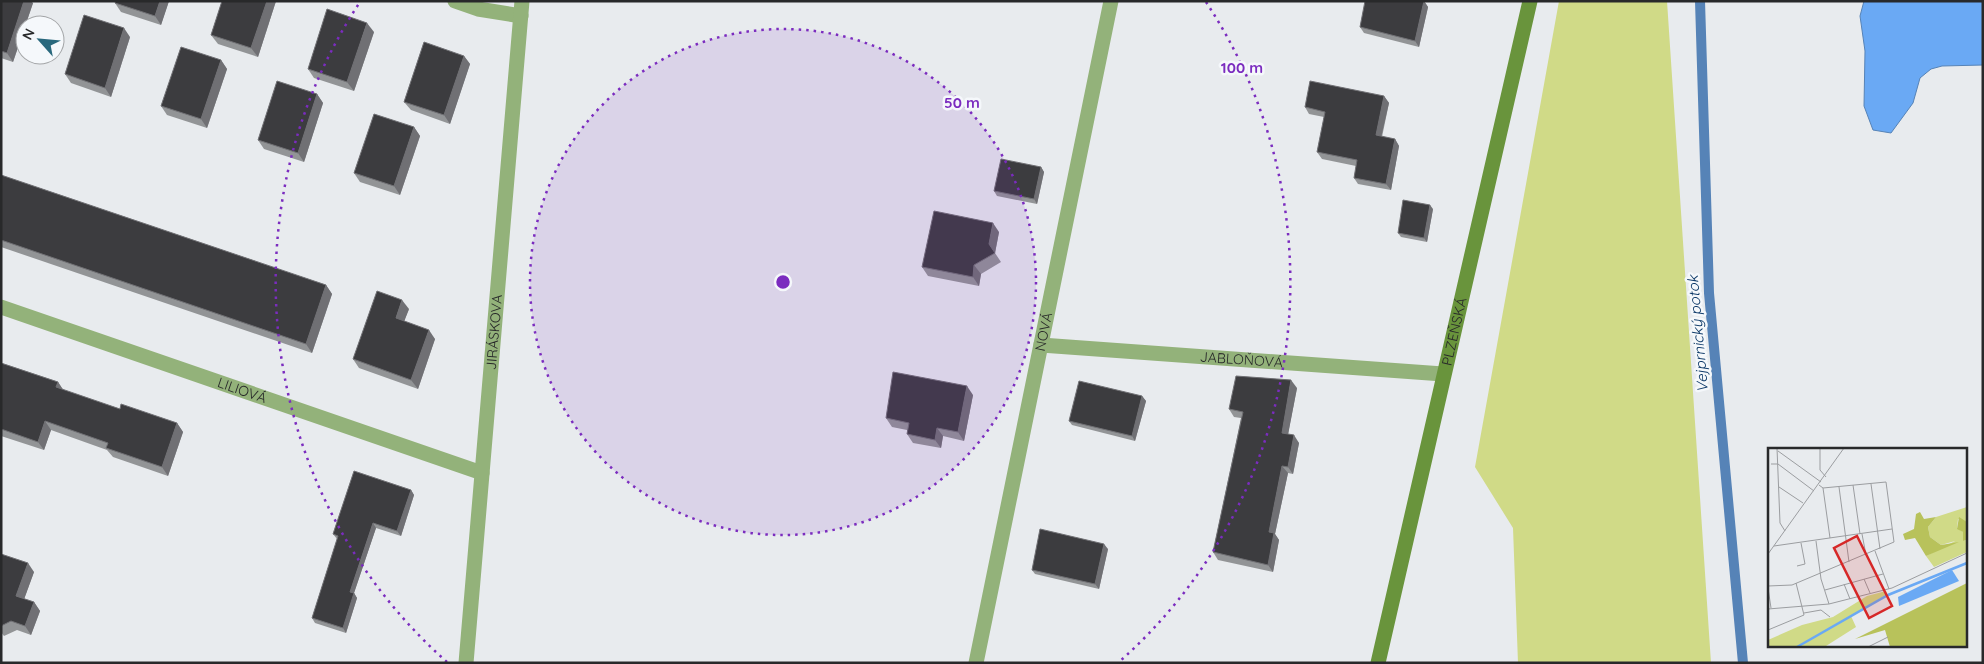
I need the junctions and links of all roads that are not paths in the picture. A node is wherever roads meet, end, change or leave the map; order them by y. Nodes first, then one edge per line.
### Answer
1 (455, 1) edge
2 (1111, 1) edge
3 (1530, 1) edge
4 (522, 8) edge
5 (1, 307) edge
6 (1041, 345) junction
7 (1443, 374) junction
8 (482, 473) junction
9 (466, 663) edge
10 (976, 663) edge
11 (1378, 663) edge

1 - 4 street
2 - 6 street, NOVÁ
3 - 7 main road, PLZEŇSKÁ
4 - 8 street, JIRÁSKOVA
5 - 8 street, LILIOVÁ
6 - 7 street, JABLOŇOVÁ
6 - 10 street, NOVÁ
7 - 11 main road, PLZEŇSKÁ
8 - 9 street, JIRÁSKOVA

